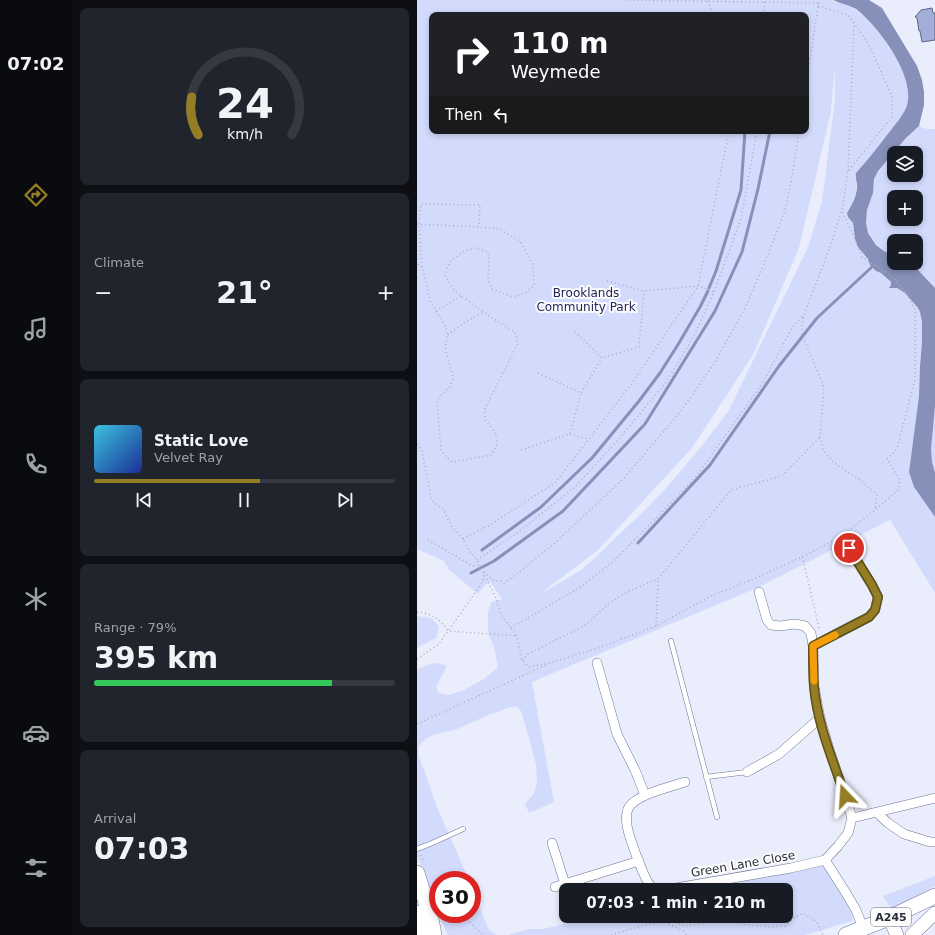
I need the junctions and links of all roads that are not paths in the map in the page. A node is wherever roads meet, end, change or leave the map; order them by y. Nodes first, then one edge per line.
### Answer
1 (849, 548) dead end
2 (759, 592) dead end
3 (671, 641) dead end
4 (813, 646) junction
5 (597, 663) dead end
6 (820, 718) junction
7 (747, 772) joint
8 (706, 777) junction
9 (685, 782) dead end
10 (645, 795) junction
11 (935, 798) edge
12 (877, 813) junction
13 (717, 817) dead end
14 (852, 818) junction
15 (463, 829) dead end
16 (935, 842) edge
17 (552, 843) dead end
18 (417, 849) edge
19 (825, 860) junction
20 (639, 861) junction
21 (417, 873) edge
22 (565, 883) edge
23 (568, 883) edge
24 (559, 886) edge
25 (555, 887) dead end
26 (935, 896) edge
27 (417, 913) edge
28 (935, 913) edge
29 (889, 918) junction
30 (863, 928) junction
31 (421, 935) edge
32 (434, 935) edge
33 (846, 935) edge
34 (897, 935) edge
35 (912, 935) edge

1 - 4 street
2 - 4 street
3 - 8 lane
4 - 6 street
5 - 10 street
6 - 7 street
6 - 14 street
7 - 8 lane
8 - 13 lane
9 - 10 street, Green Lane Close
10 - 20 street, Green Lane Close
11 - 12 street
12 - 14 street
12 - 16 street
14 - 19 street
15 - 18 lane
17 - 22 street
19 - 20 street, Green Lane Close
19 - 30 street
20 - 23 street
21 - 32 main road
24 - 25 street
26 - 29 main road, A245
27 - 31 main road
28 - 35 street
29 - 30 main road, A245
29 - 34 street
30 - 33 main road, A245

